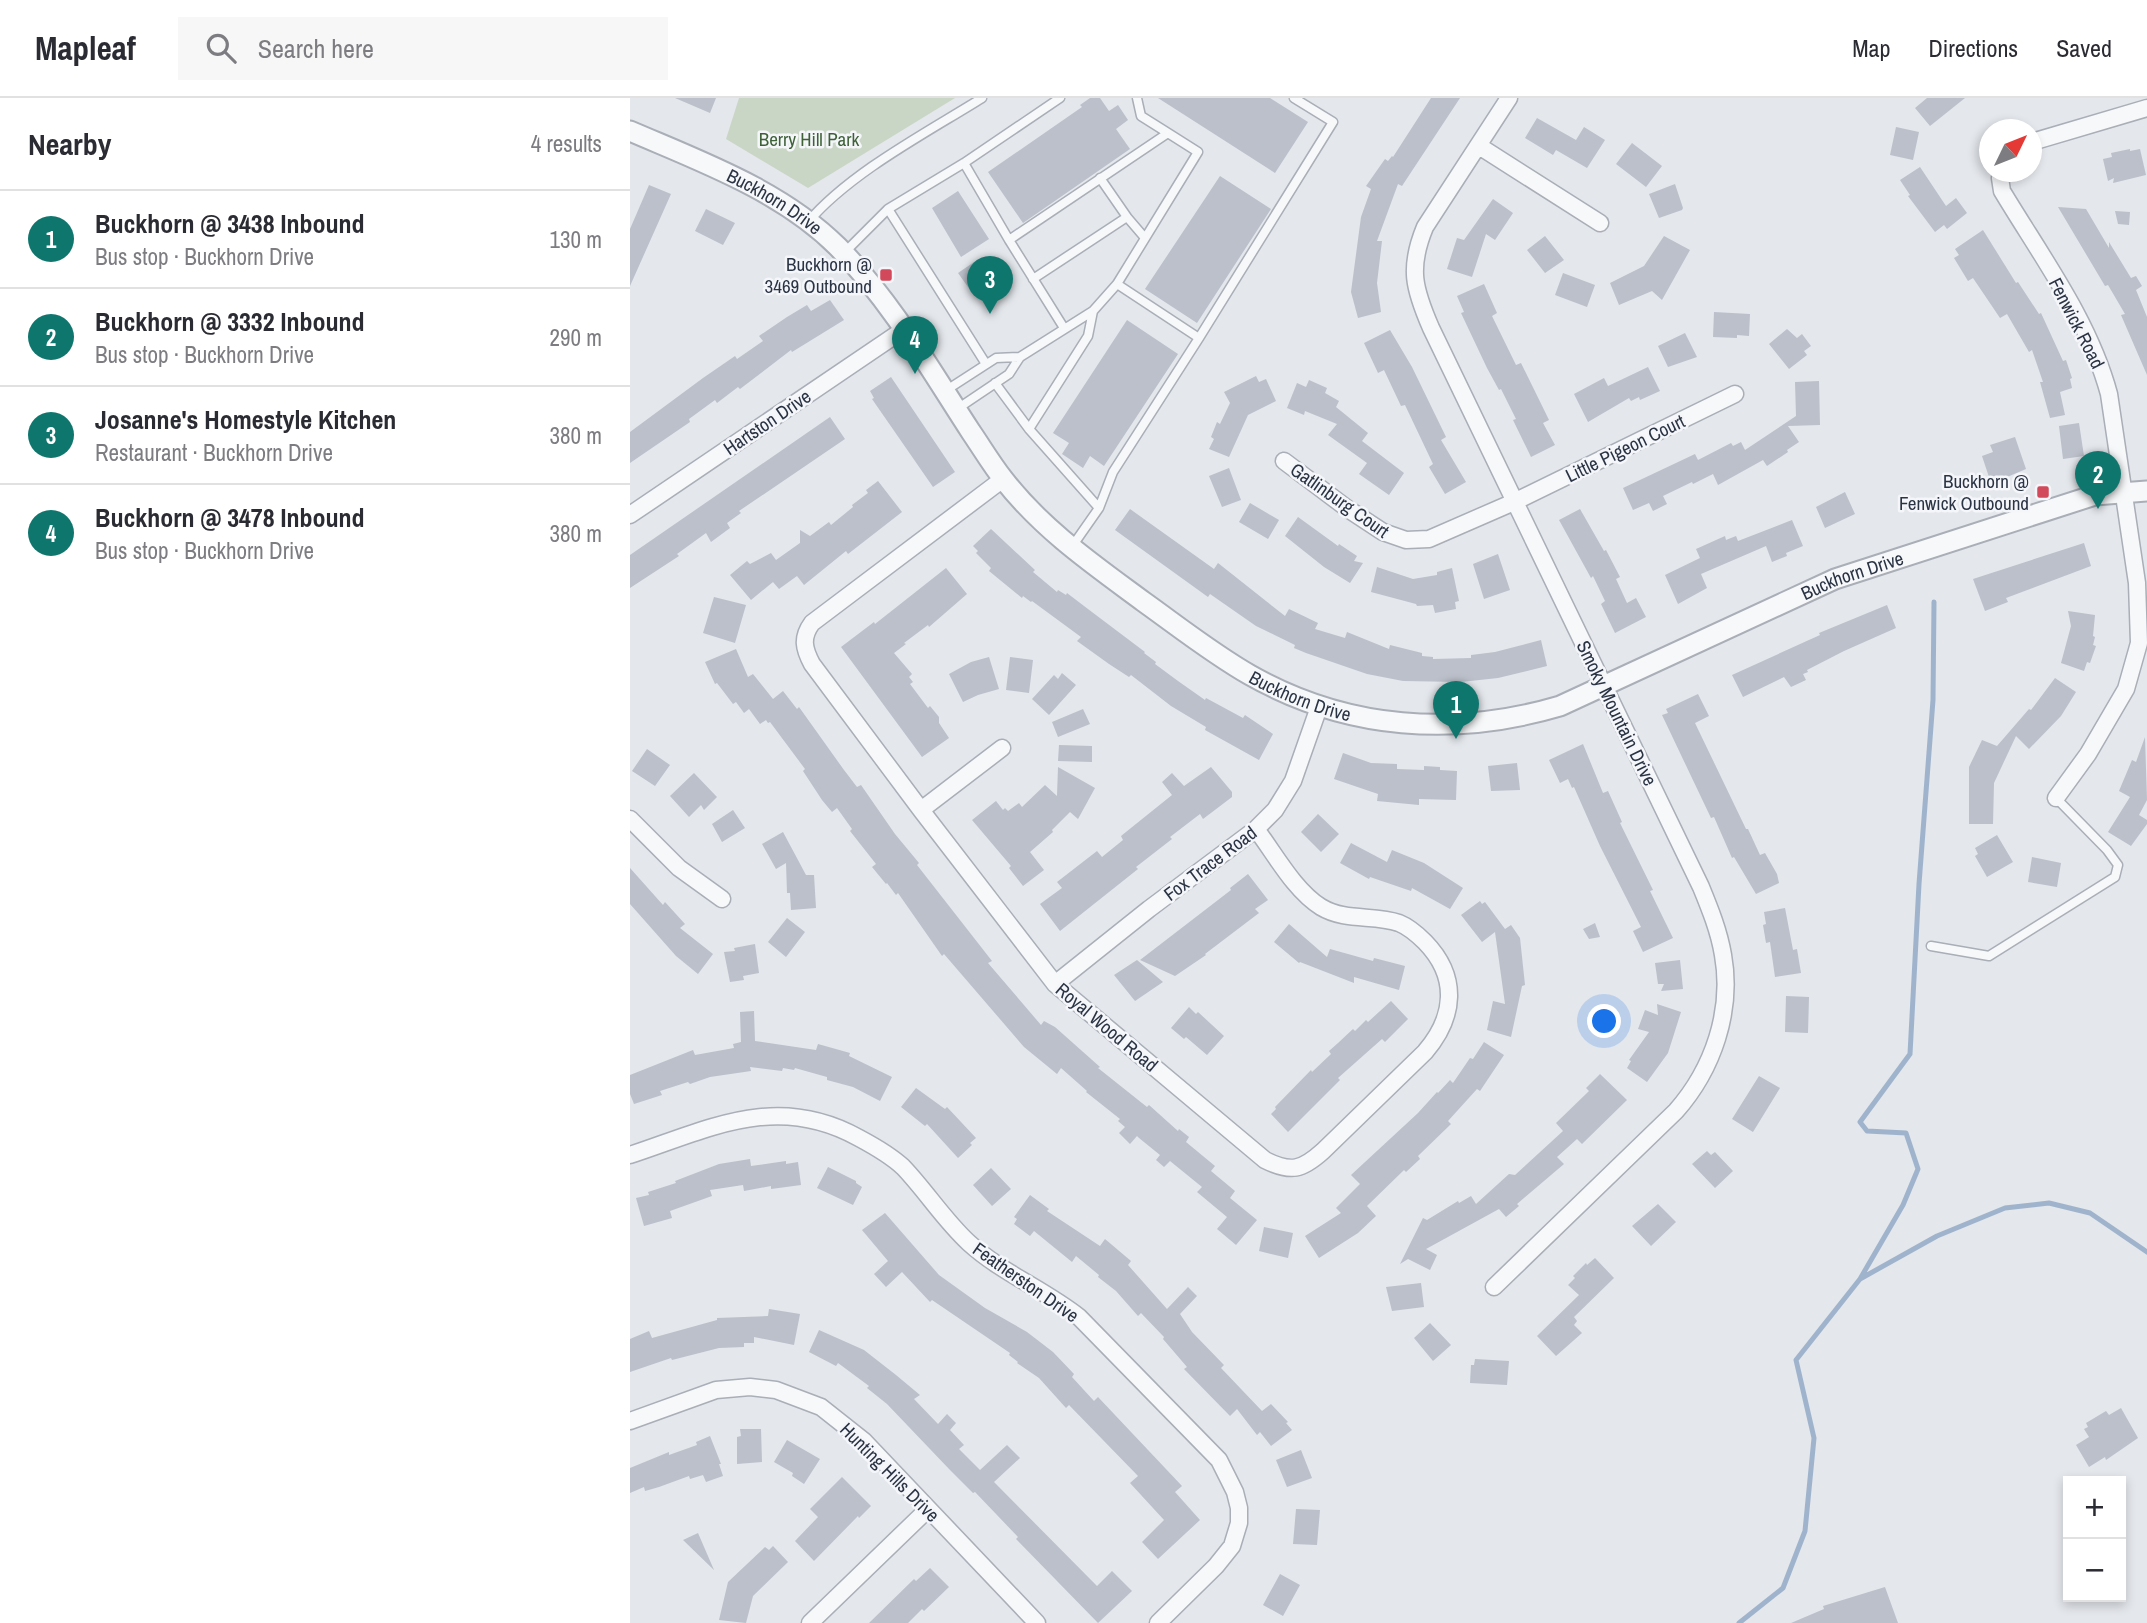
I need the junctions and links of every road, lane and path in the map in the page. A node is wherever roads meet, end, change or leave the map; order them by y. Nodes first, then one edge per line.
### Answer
1 (982, 98) edge
2 (1060, 98) edge
3 (1137, 98) edge
4 (1294, 98) edge
5 (1509, 98) edge
6 (2147, 108) edge
7 (630, 132) edge
8 (1168, 133) junction
9 (2042, 139) edge
10 (1479, 146) junction
11 (964, 163) junction
12 (1100, 178) junction
13 (2001, 182) edge
14 (888, 209) junction
15 (1127, 217) junction
16 (807, 223) junction
17 (1600, 223) dead end
18 (1145, 238) junction
19 (1009, 240) junction
20 (843, 254) junction
21 (1033, 279) junction
22 (1117, 284) junction
23 (1093, 311) junction
24 (1064, 328) junction
25 (903, 330) junction
26 (1199, 338) junction
27 (1020, 357) junction
28 (986, 364) junction
29 (995, 383) junction
30 (944, 392) junction
31 (1735, 394) dead end
32 (957, 409) junction
33 (1029, 429) junction
34 (1283, 461) dead end
35 (1003, 479) junction
36 (2147, 491) edge
37 (2123, 493) junction
38 (1514, 502) junction
39 (1099, 508) junction
40 (630, 514) edge
41 (1071, 548) junction
42 (1604, 686) junction
43 (1319, 708) junction
44 (1002, 748) dead end
45 (2056, 798) joint
46 (921, 810) junction
47 (630, 819) edge
48 (1256, 829) junction
49 (722, 899) dead end
50 (1931, 946) dead end
51 (1055, 984) junction
52 (630, 1155) edge
53 (1494, 1287) dead end
54 (630, 1421) edge
55 (927, 1510) junction
56 (810, 1623) edge
57 (1037, 1623) edge
58 (1158, 1623) edge

1 - 16 lane
2 - 11 lane
3 - 8 lane
4 - 26 lane
5 - 10 street, Smoky Mountain Drive
6 - 9 street
7 - 16 street, Buckhorn Drive
8 - 12 lane
8 - 18 lane
10 - 17 street
10 - 38 street, Smoky Mountain Drive
11 - 14 lane
11 - 19 lane
12 - 15 lane
12 - 19 lane
13 - 37 street, Fenwick Road
14 - 20 lane
14 - 28 lane
15 - 18 lane
15 - 21 lane
16 - 20 street, Buckhorn Drive
18 - 22 lane
19 - 21 lane
20 - 25 street, Buckhorn Drive
21 - 24 lane
22 - 23 lane
22 - 26 lane
23 - 24 lane
23 - 33 lane
24 - 27 lane
25 - 30 street, Buckhorn Drive
25 - 40 street, Hartston Drive
26 - 39 lane
27 - 28 lane
27 - 29 lane
28 - 30 lane
29 - 32 lane
29 - 33 lane
30 - 32 street, Buckhorn Drive
31 - 38 street, Little Pigeon Court
32 - 35 street, Buckhorn Drive
33 - 39 lane
34 - 38 street, Gatlinburg Court
35 - 41 street, Buckhorn Drive
35 - 46 street, Royal Wood Road
36 - 37 street, Buckhorn Drive
37 - 42 street, Buckhorn Drive
37 - 45 street, Fenwick Road
38 - 42 street, Smoky Mountain Drive
39 - 41 lane
41 - 43 street, Buckhorn Drive
42 - 43 street, Buckhorn Drive
42 - 53 street, Smoky Mountain Drive
43 - 48 street, Fox Trace Road
44 - 46 street
45 - 50 lane
46 - 51 street, Royal Wood Road
47 - 49 street
48 - 51 street, Fox Trace Road
48 - 51 street, Royal Wood Road
52 - 58 street, Featherston Drive
54 - 55 street, Hunting Hills Drive
55 - 56 street
55 - 57 street, Hunting Hills Drive

